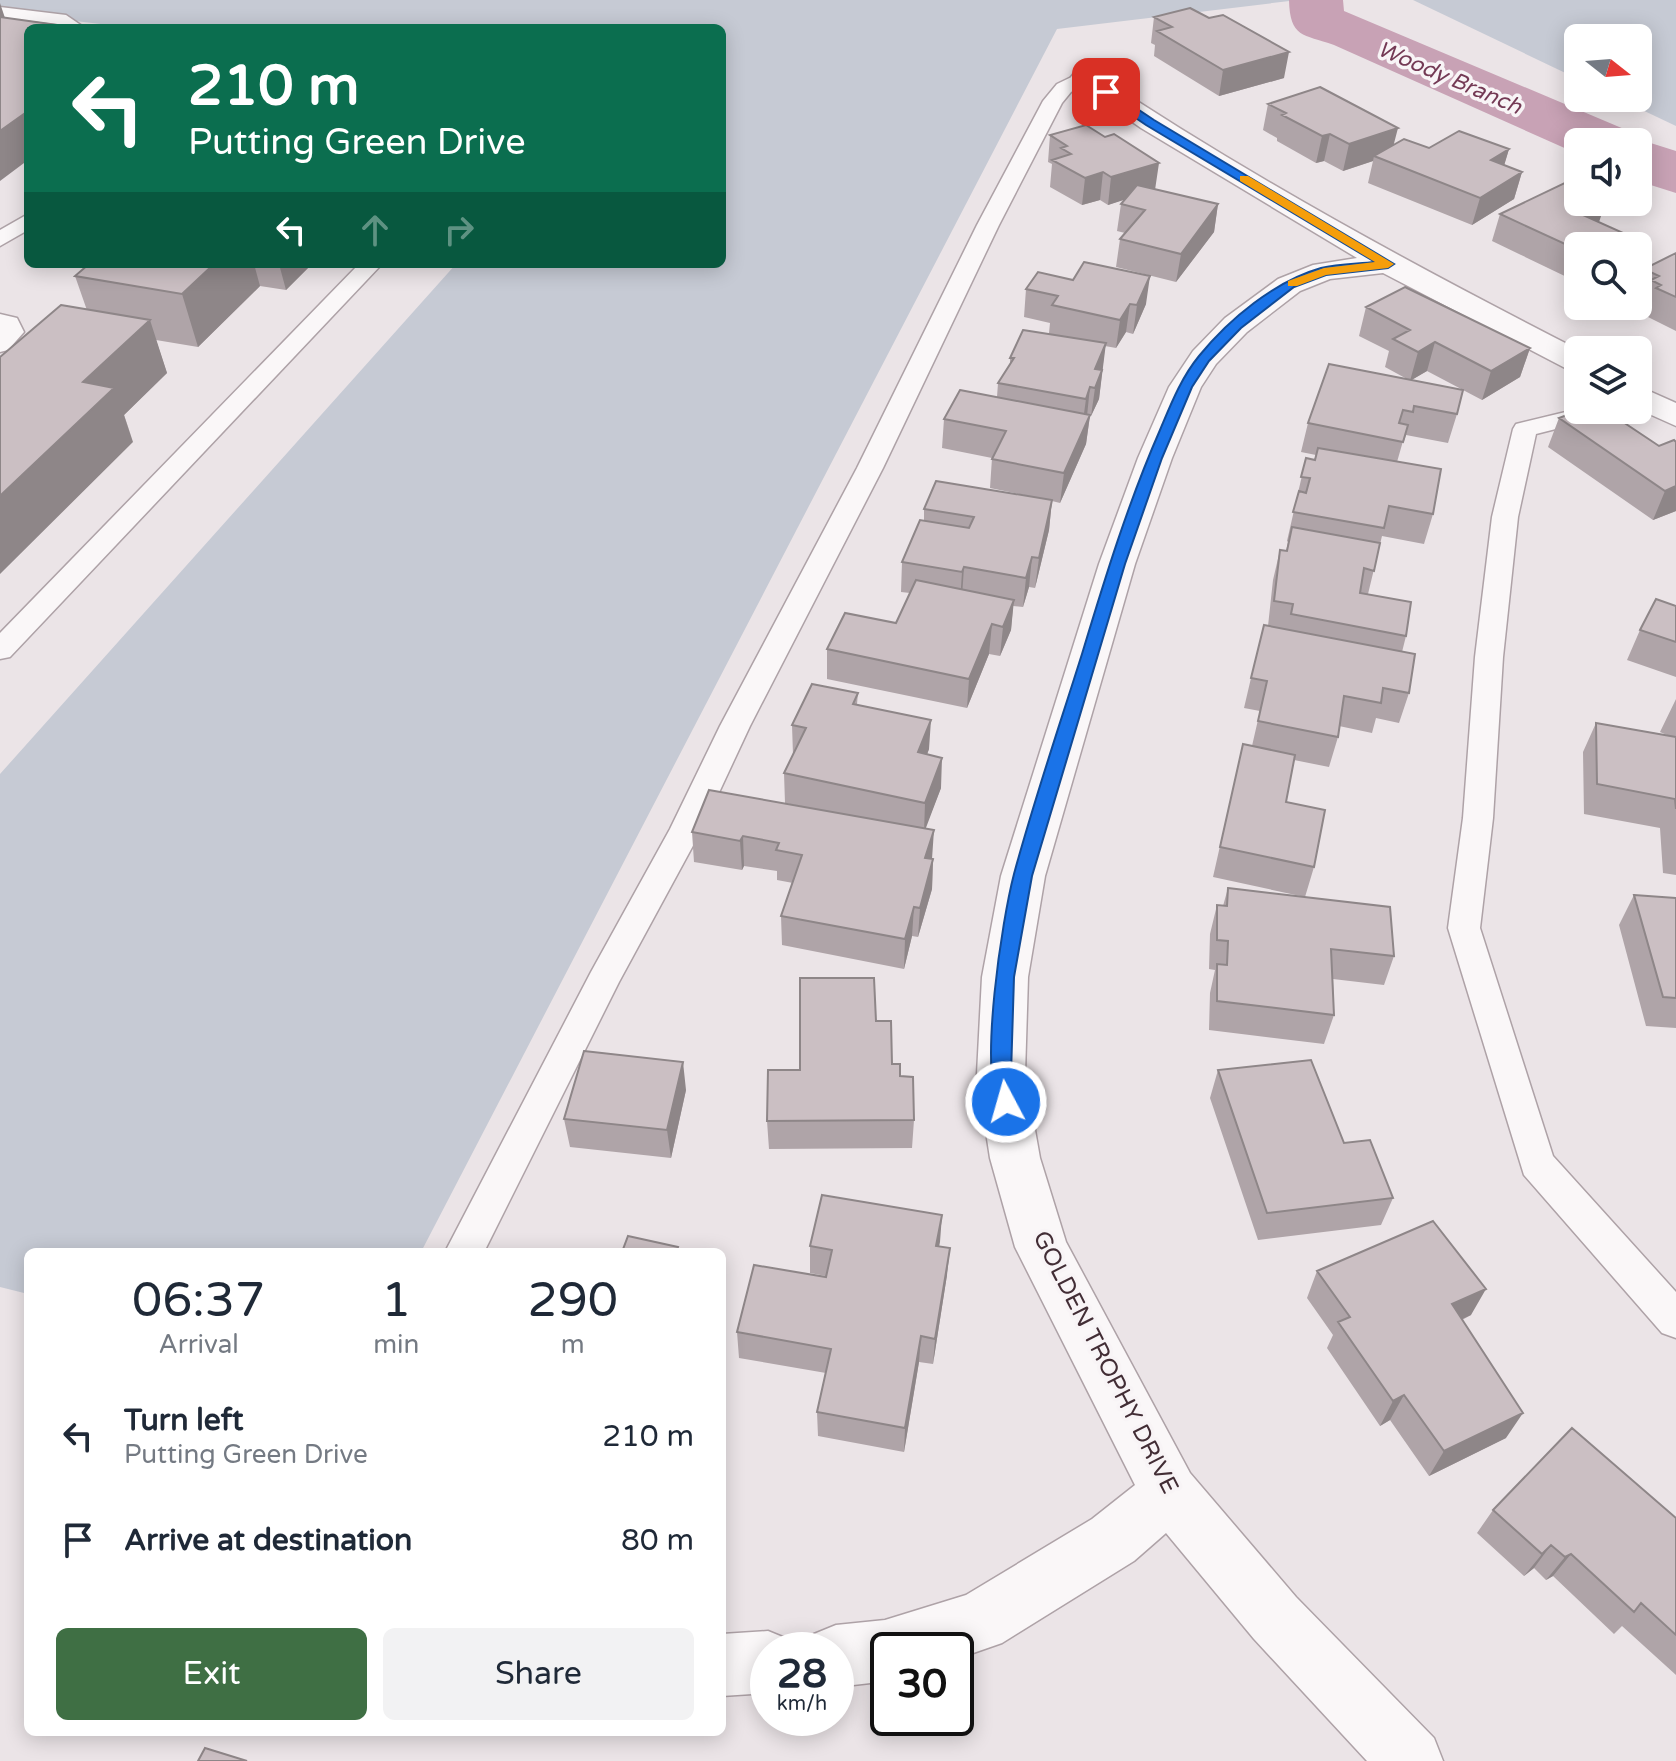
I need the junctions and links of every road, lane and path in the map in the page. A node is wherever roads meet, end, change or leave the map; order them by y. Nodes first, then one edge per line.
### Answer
1 (0, 12) edge
2 (69, 24) edge
3 (1084, 77) joint
4 (24, 223) edge
5 (2, 242) edge
6 (1388, 264) junction
7 (367, 268) edge
8 (0, 321) edge
9 (0, 345) edge
10 (1564, 355) edge
11 (1652, 405) edge
12 (1676, 416) edge
13 (1564, 419) edge
14 (0, 650) edge
15 (466, 1248) edge
16 (1676, 1320) edge
17 (1170, 1493) junction
18 (854, 1654) edge
19 (750, 1663) edge
20 (726, 1665) edge
21 (1411, 1761) edge

1 - 2 lane
3 - 6 street
3 - 15 lane
4 - 5 lane
6 - 10 street
6 - 17 street, GOLDEN TROPHY DRIVE
7 - 14 lane
8 - 9 lane
11 - 12 street
13 - 16 lane
17 - 18 street
17 - 21 street, GOLDEN TROPHY DRIVE
19 - 20 street

